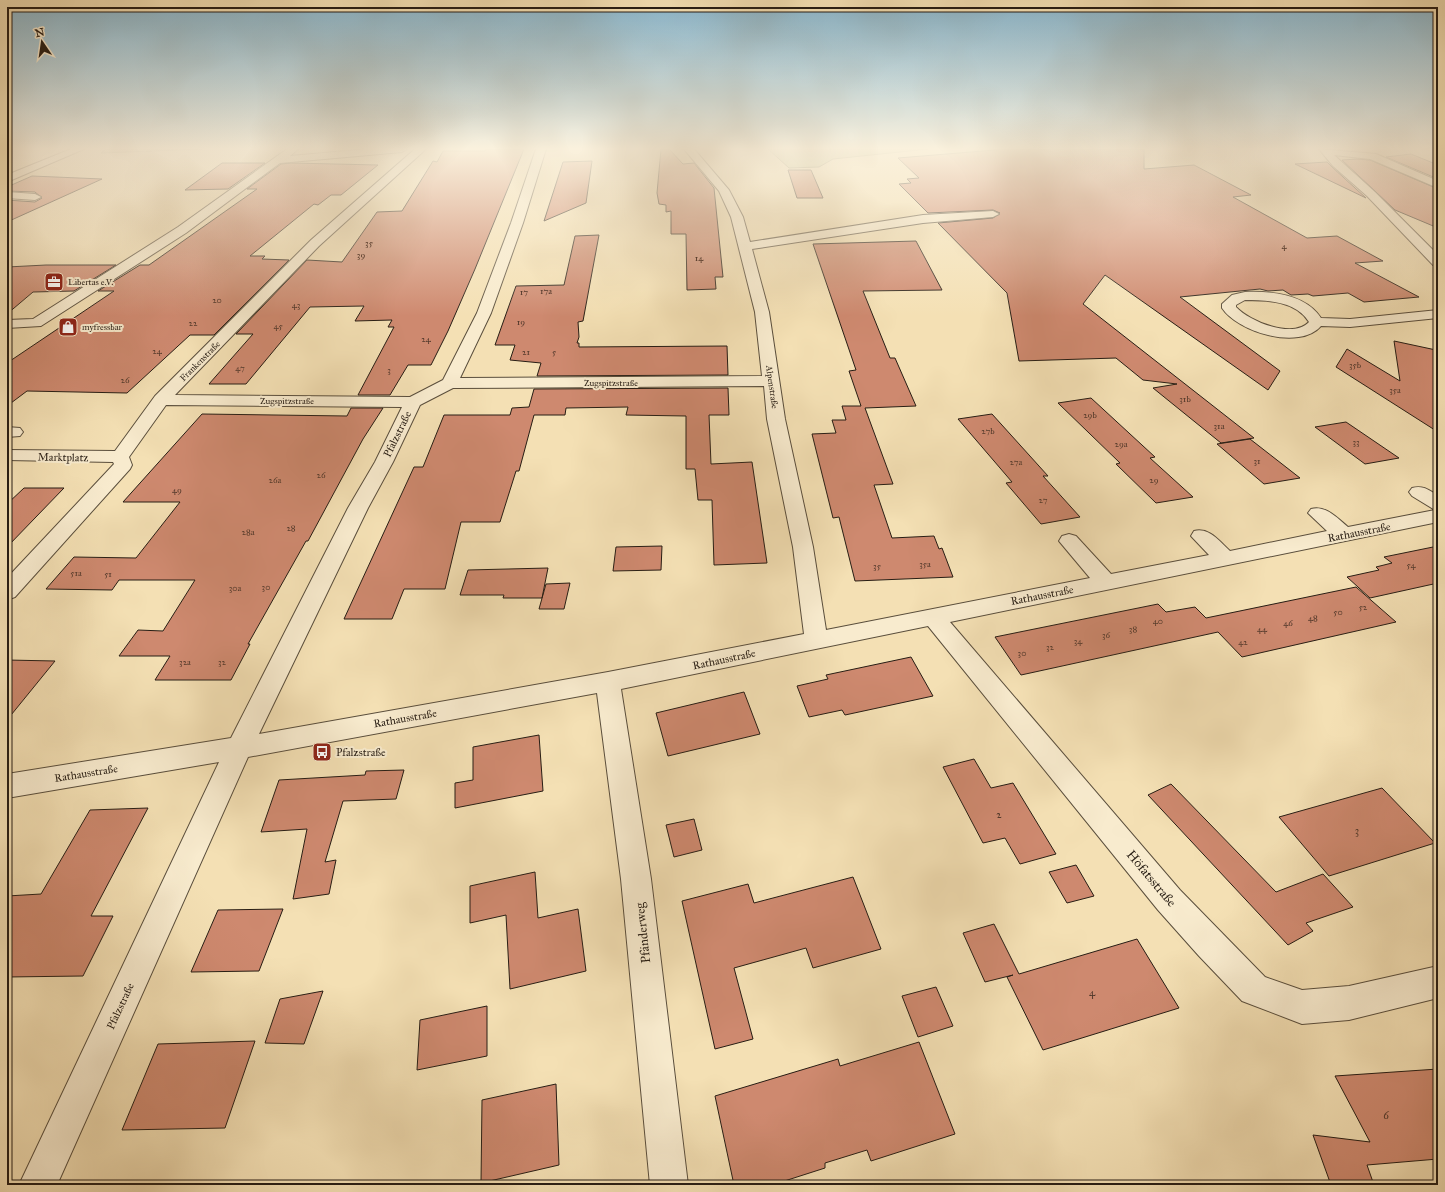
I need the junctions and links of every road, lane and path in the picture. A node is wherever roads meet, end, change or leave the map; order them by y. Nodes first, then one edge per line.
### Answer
1 (218, 205) edge
2 (359, 205) edge
3 (523, 205) edge
4 (731, 205) edge
5 (1381, 205) edge
6 (993, 214) dead end
7 (745, 246) junction
8 (1438, 262) edge
9 (1438, 314) edge
10 (1317, 322) junction
11 (7, 324) edge
12 (771, 381) junction
13 (450, 383) junction
14 (161, 400) junction
15 (413, 402) junction
16 (7, 455) edge
17 (120, 457) junction
18 (1419, 492) dead end
19 (1438, 505) edge
20 (1318, 513) dead end
21 (1438, 516) edge
22 (1344, 535) junction
23 (1201, 536) dead end
24 (1069, 541) dead end
25 (1224, 558) junction
26 (1106, 582) junction
27 (7, 592) edge
28 (933, 617) junction
29 (816, 640) junction
30 (608, 682) junction
31 (239, 748) junction
32 (7, 786) edge
33 (1438, 982) edge
34 (38, 1185) edge
35 (669, 1185) edge

1 - 11 street
2 - 14 street, Frankenstraße
3 - 13 street
4 - 7 street, Alpenstraße
5 - 8 street
6 - 7 street
7 - 12 street, Alpenstraße
9 - 10 street
10 - 10 street
12 - 13 street, Zugspitzstraße
12 - 29 street, Alpenstraße
13 - 15 street, Pfalzstraße
14 - 15 street, Zugspitzstraße
14 - 17 street, Frankenstraße
15 - 31 street, Pfalzstraße
16 - 17 street, Marktplatz
17 - 27 street, Frankenstraße
18 - 19 street
20 - 22 street
21 - 22 street, Rathausstraße
22 - 25 street, Rathausstraße
23 - 25 street
24 - 26 street
25 - 26 street, Rathausstraße
26 - 28 street, Rathausstraße
28 - 29 street, Rathausstraße
28 - 33 street, Höfatsstraße
29 - 30 street, Rathausstraße
30 - 31 street, Rathausstraße
30 - 35 street, Pfänderweg
31 - 32 street, Rathausstraße
31 - 34 street, Pfalzstraße

